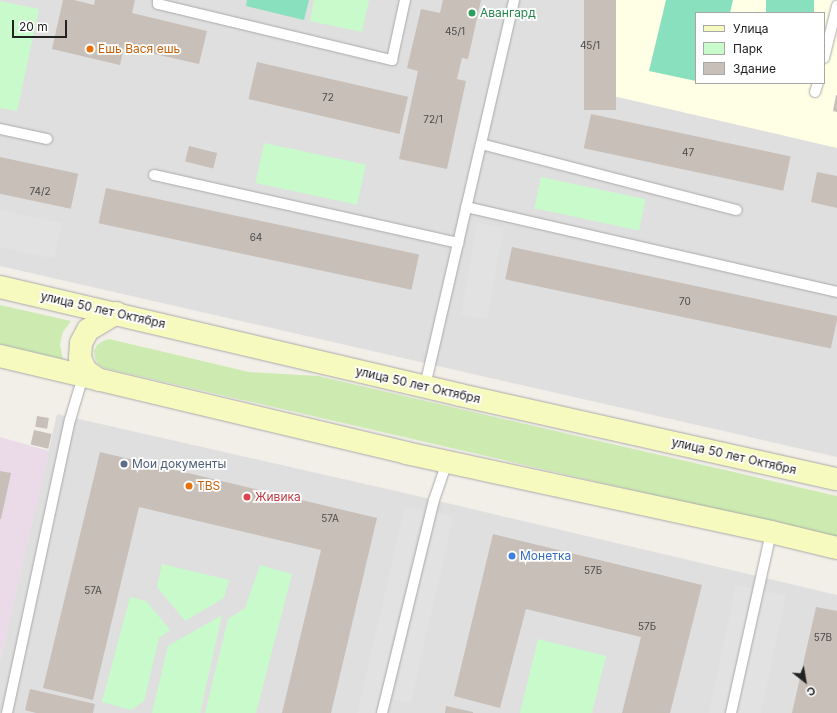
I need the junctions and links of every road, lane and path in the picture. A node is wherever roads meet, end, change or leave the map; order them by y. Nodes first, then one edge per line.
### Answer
1 (158, 0) edge
2 (405, 0) edge
3 (514, 0) edge
4 (837, 6) edge
5 (825, 54) edge
6 (0, 129) edge
7 (47, 139) dead end
8 (481, 144) junction
9 (154, 176) dead end
10 (466, 207) junction
11 (737, 210) dead end
12 (458, 243) junction
13 (0, 286) edge
14 (837, 292) edge
15 (116, 313) junction
16 (0, 356) edge
17 (91, 378) junction
18 (425, 386) junction
19 (447, 462) junction
20 (837, 479) edge
21 (771, 532) junction
22 (837, 548) edge
23 (7, 713) edge
24 (382, 713) edge
25 (731, 713) edge

1 - 2 lane
3 - 8 lane
4 - 5 lane
6 - 7 lane
8 - 10 lane
8 - 11 lane
9 - 12 lane
10 - 12 lane
10 - 14 lane
12 - 18 lane
13 - 15 main road, улица 50 лет Октября
15 - 17 main road
15 - 18 main road, улица 50 лет Октября
16 - 17 main road
17 - 19 main road
17 - 23 lane
18 - 20 main road, улица 50 лет Октября
19 - 21 main road
19 - 24 lane
21 - 22 main road
21 - 25 lane

